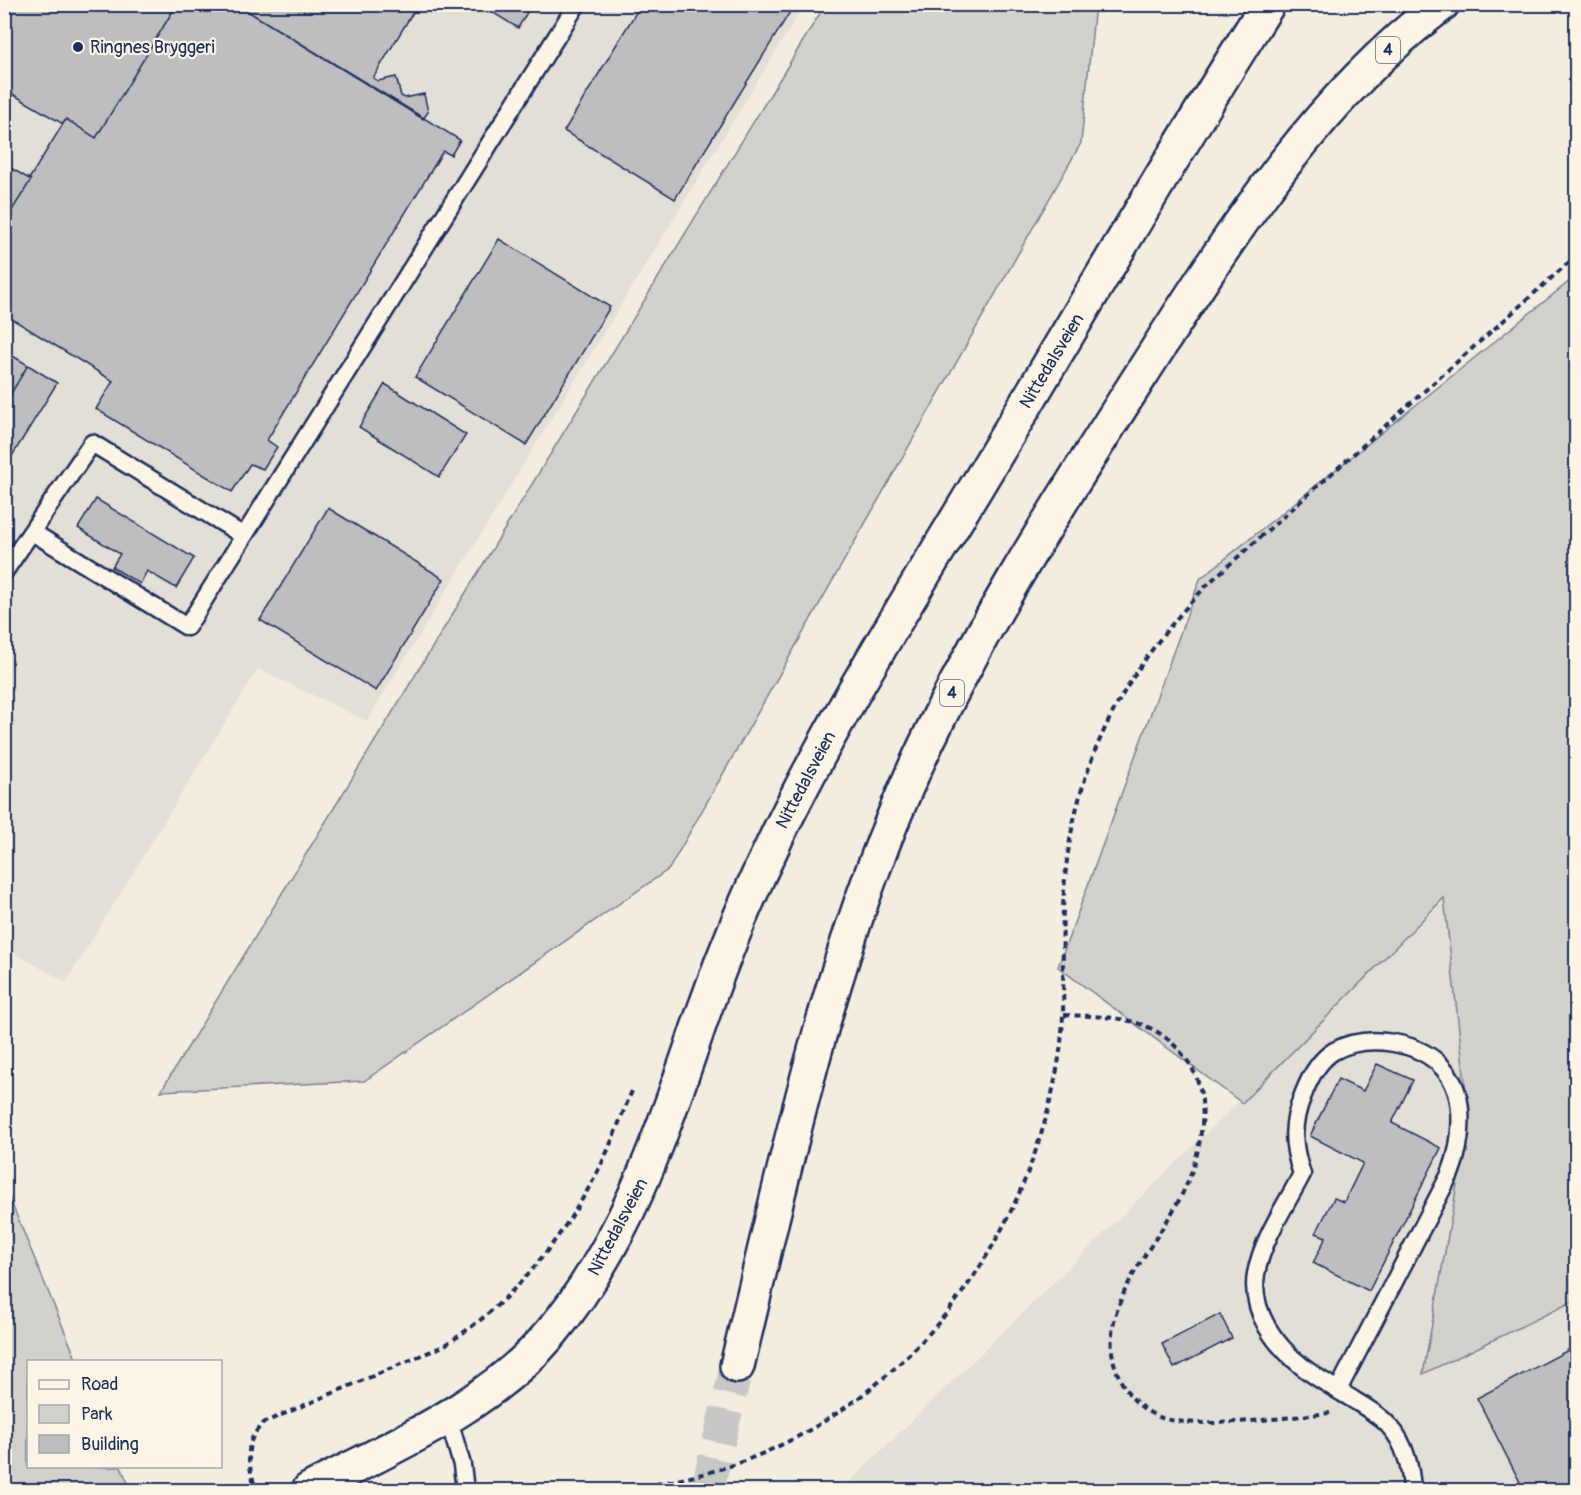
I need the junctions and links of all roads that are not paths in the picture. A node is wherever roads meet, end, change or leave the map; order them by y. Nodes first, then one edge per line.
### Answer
1 (577, 4) edge
2 (1268, 4) edge
3 (1442, 4) edge
4 (32, 532) junction
5 (244, 536) junction
6 (4, 572) edge
7 (737, 1366) tunnel mouth
8 (1338, 1390) junction
9 (448, 1417) junction
10 (309, 1491) edge
11 (465, 1491) edge
12 (1412, 1491) edge

1 - 5 lane
2 - 9 main road, Nittedalsveien
3 - 7 main road, 4
4 - 5 lane
4 - 5 lane
4 - 6 lane
8 - 8 lane
8 - 12 lane
9 - 10 main road, Nittedalsveien
9 - 11 lane

